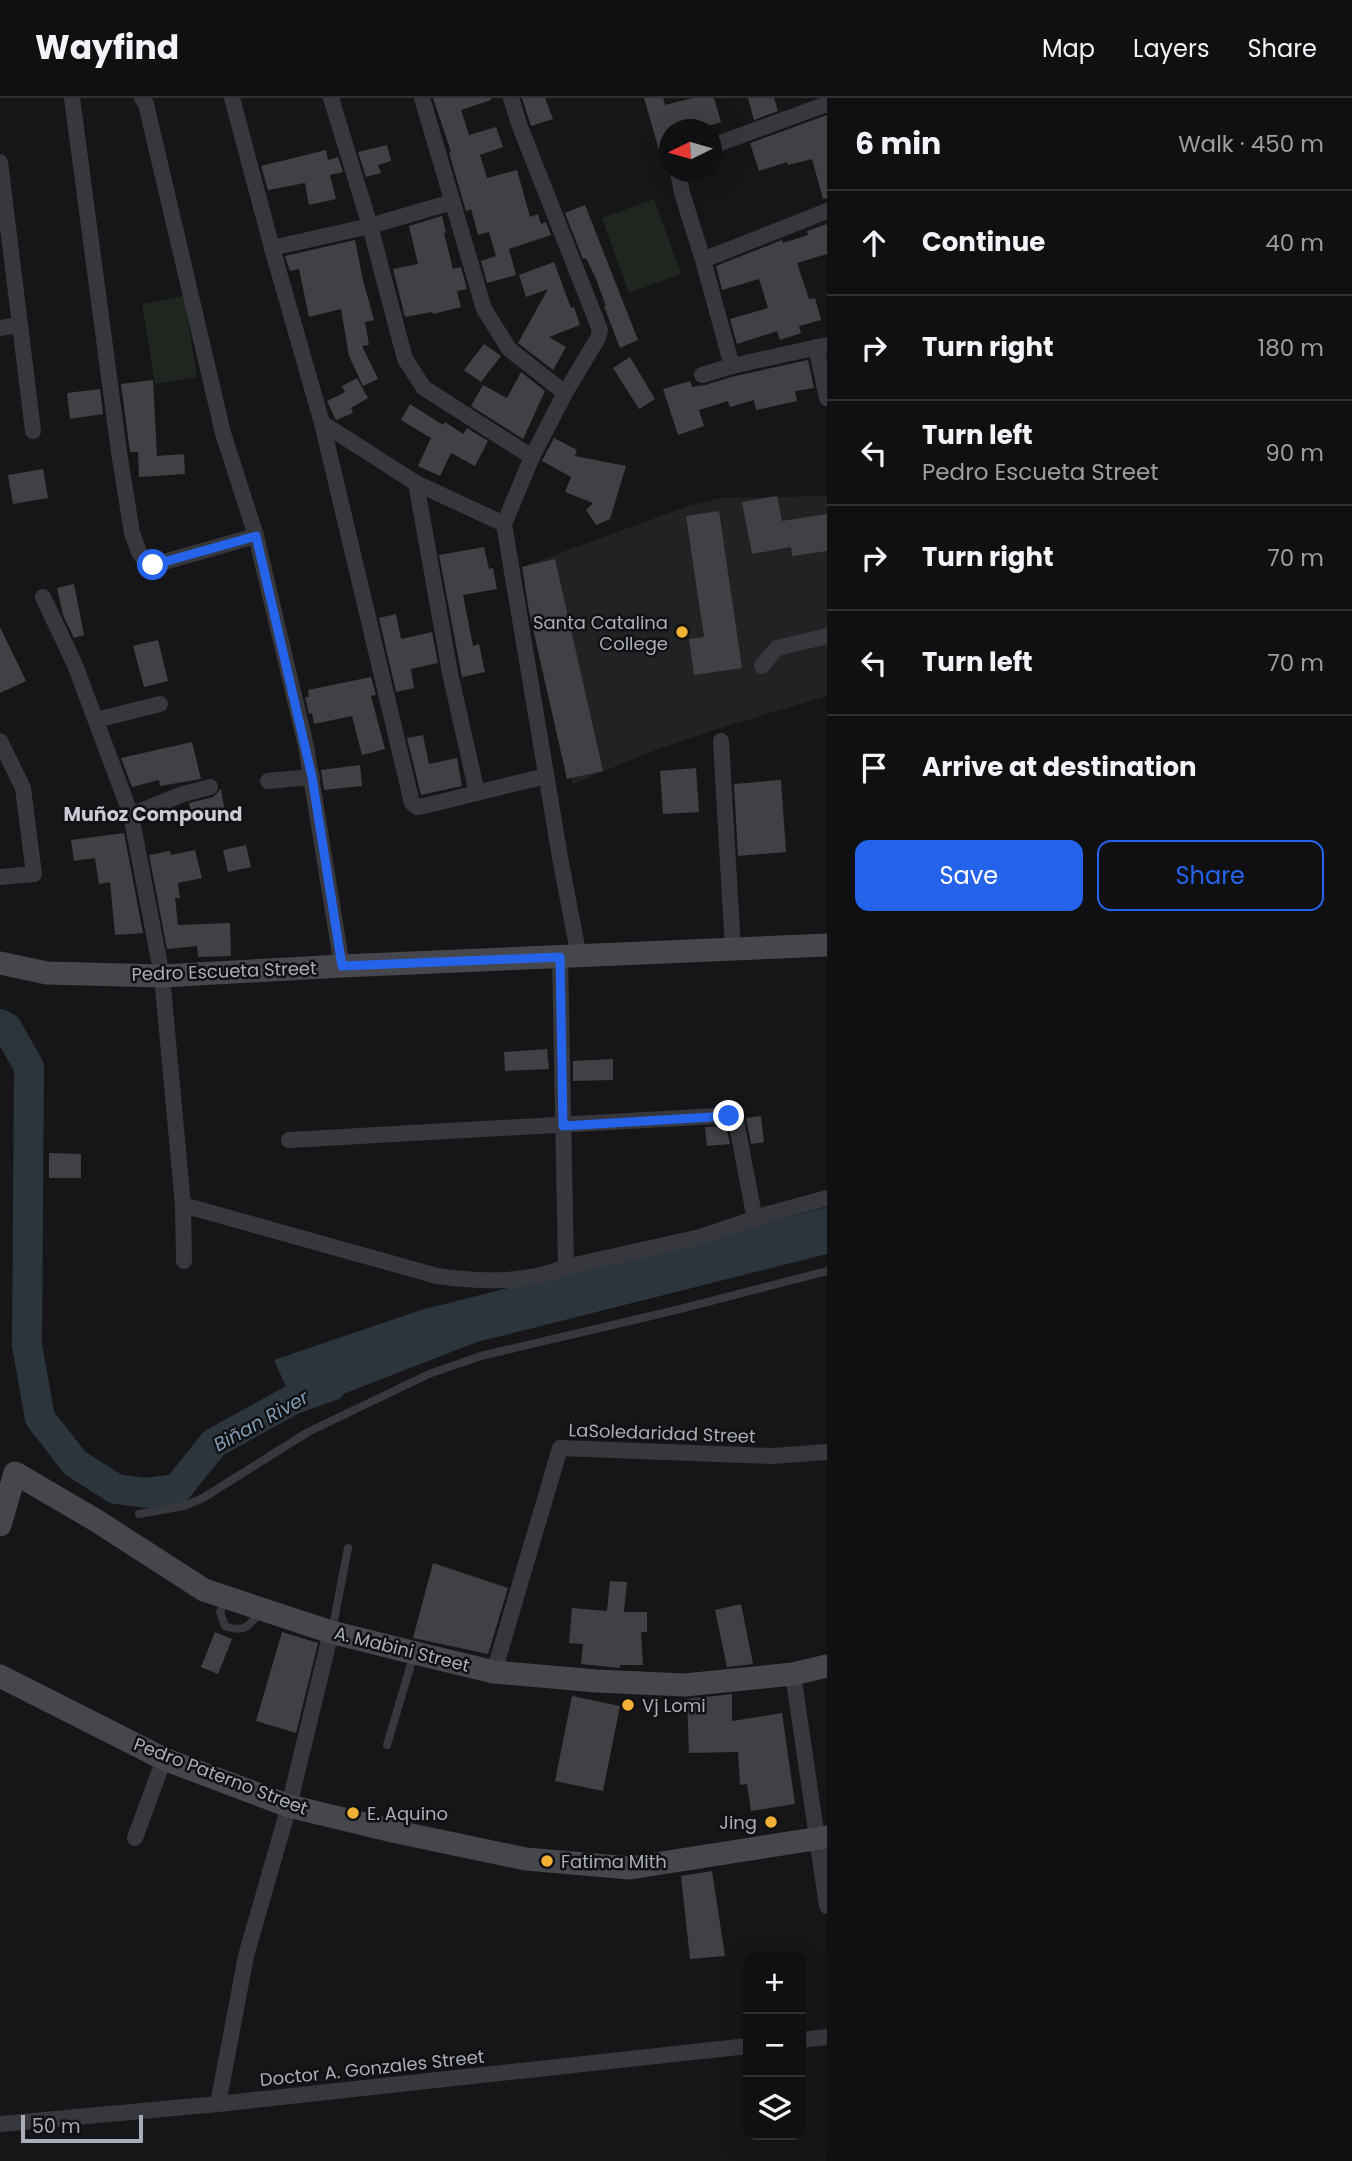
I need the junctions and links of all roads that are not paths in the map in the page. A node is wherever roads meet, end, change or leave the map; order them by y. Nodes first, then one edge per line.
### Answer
1 (72, 98) edge
2 (142, 98) edge
3 (232, 98) edge
4 (331, 98) edge
5 (422, 98) edge
6 (511, 98) edge
7 (827, 104) edge
8 (722, 142) edge
9 (0, 162) edge
10 (680, 182) edge
11 (452, 202) junction
12 (827, 212) edge
13 (370, 226) junction
14 (272, 248) junction
15 (703, 260) junction
16 (20, 325) junction
17 (0, 328) edge
18 (822, 346) edge
19 (732, 366) junction
20 (702, 375) dead end
21 (565, 393) junction
22 (827, 398) edge
23 (322, 423) junction
24 (33, 431) dead end
25 (532, 457) junction
26 (416, 483) junction
27 (504, 524) junction
28 (256, 536) junction
29 (43, 597) dead end
30 (827, 636) edge
31 (762, 666) dead end
32 (160, 704) dead end
33 (96, 720) junction
34 (0, 741) edge
35 (721, 741) dead end
36 (546, 776) junction
37 (312, 777) junction
38 (268, 781) dead end
39 (210, 787) dead end
40 (477, 793) junction
41 (131, 815) junction
42 (0, 877) edge
43 (827, 945) edge
44 (733, 950) junction
45 (570, 957) junction
46 (0, 963) edge
47 (342, 966) junction
48 (162, 976) junction
49 (563, 1126) junction
50 (289, 1140) dead end
51 (827, 1198) edge
52 (183, 1205) junction
53 (755, 1220) junction
54 (184, 1261) dead end
55 (566, 1267) junction
56 (827, 1271) edge
57 (827, 1452) edge
58 (7, 1470) edge
59 (139, 1514) dead end
60 (0, 1525) edge
61 (348, 1548) dead end
62 (331, 1632) junction
63 (415, 1653) junction
64 (827, 1666) edge
65 (494, 1672) junction
66 (793, 1674) junction
67 (0, 1676) edge
68 (387, 1745) dead end
69 (164, 1759) junction
70 (289, 1806) junction
71 (135, 1838) dead end
72 (823, 1839) edge
73 (827, 1906) edge
74 (827, 2038) edge
75 (806, 2040) edge
76 (743, 2047) edge
77 (218, 2104) junction
78 (0, 2124) edge

1 - 28 street
2 - 28 street
3 - 14 street
4 - 13 street
5 - 11 street
6 - 21 street
7 - 8 street
9 - 16 street
10 - 15 street
11 - 13 street
11 - 21 street
12 - 15 street
13 - 14 street
13 - 25 street
14 - 23 street
15 - 19 street
16 - 17 street
16 - 24 street
18 - 19 street
18 - 22 street
19 - 20 street
21 - 25 street
23 - 26 street
23 - 40 street
25 - 27 street
26 - 27 street
26 - 40 street
27 - 36 street
28 - 37 street
29 - 33 street
30 - 31 street
32 - 33 street
33 - 41 street
34 - 42 street
35 - 44 street
36 - 40 street
36 - 45 street
37 - 38 street
37 - 47 street
39 - 41 street
41 - 48 street
43 - 44 street, Pedro Escueta Street
44 - 45 street, Pedro Escueta Street
45 - 47 street, Pedro Escueta Street
45 - 49 street
46 - 48 street, Pedro Escueta Street
47 - 48 street, Pedro Escueta Street
48 - 52 street
49 - 50 street
49 - 53 street
49 - 55 street
51 - 53 street
52 - 54 street
52 - 55 street
53 - 55 street
56 - 59 lane
57 - 65 street, LaSoledaridad Street
58 - 60 street
58 - 62 street, A. Mabini Street
61 - 62 lane
62 - 63 street, A. Mabini Street
62 - 70 street
63 - 65 street, A. Mabini Street
63 - 68 lane
64 - 66 street, A. Mabini Street
65 - 66 street, A. Mabini Street
66 - 72 street
67 - 69 street, Pedro Paterno Street
69 - 70 street, Pedro Paterno Street
69 - 71 street
70 - 72 street, Pedro Paterno Street
70 - 77 street
72 - 73 street
74 - 75 street
76 - 77 street, Doctor A. Gonzales Street
77 - 78 street, Doctor A. Gonzales Street

